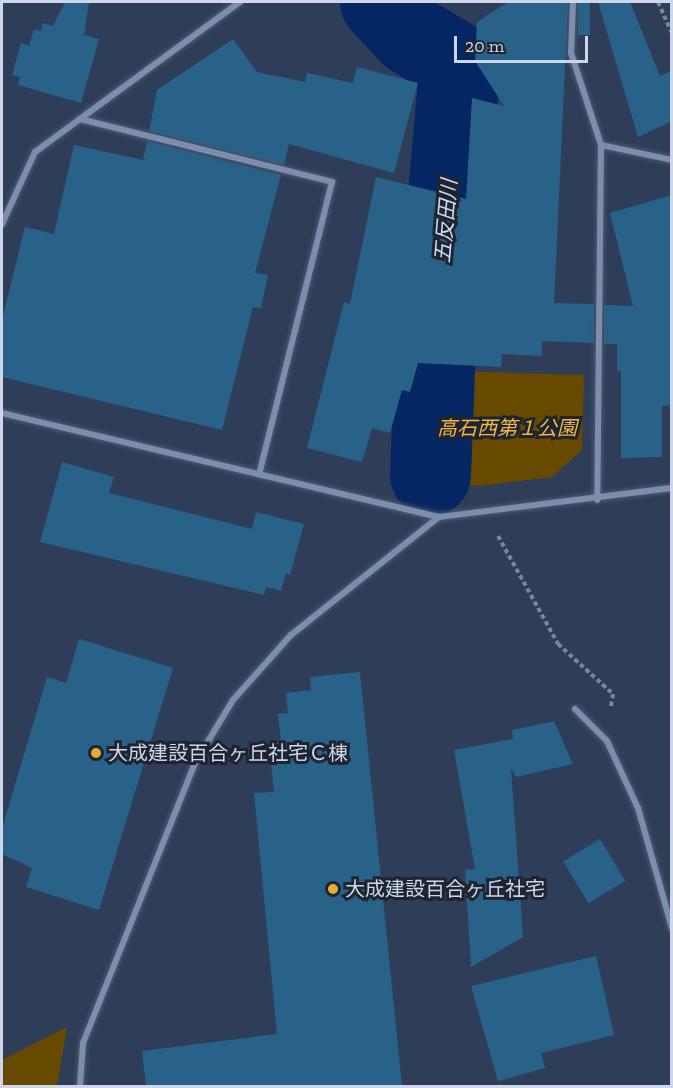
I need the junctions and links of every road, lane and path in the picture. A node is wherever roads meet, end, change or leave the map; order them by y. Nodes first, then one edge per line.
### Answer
1 (240, 2) edge
2 (573, 2) edge
3 (658, 2) edge
4 (672, 34) edge
5 (80, 119) junction
6 (601, 145) junction
7 (672, 160) edge
8 (2, 224) edge
9 (2, 413) edge
10 (259, 474) junction
11 (672, 488) edge
12 (597, 500) junction
13 (486, 512) junction
14 (439, 518) junction
15 (613, 694) dead end
16 (575, 709) dead end
17 (672, 928) edge
18 (80, 1086) edge

1 - 5 street
2 - 6 street
3 - 4 path
5 - 8 street
5 - 10 street
6 - 7 street
6 - 12 street
9 - 10 street
10 - 14 street
11 - 12 street
12 - 13 street
13 - 14 street
13 - 15 path
14 - 18 street
16 - 17 street

